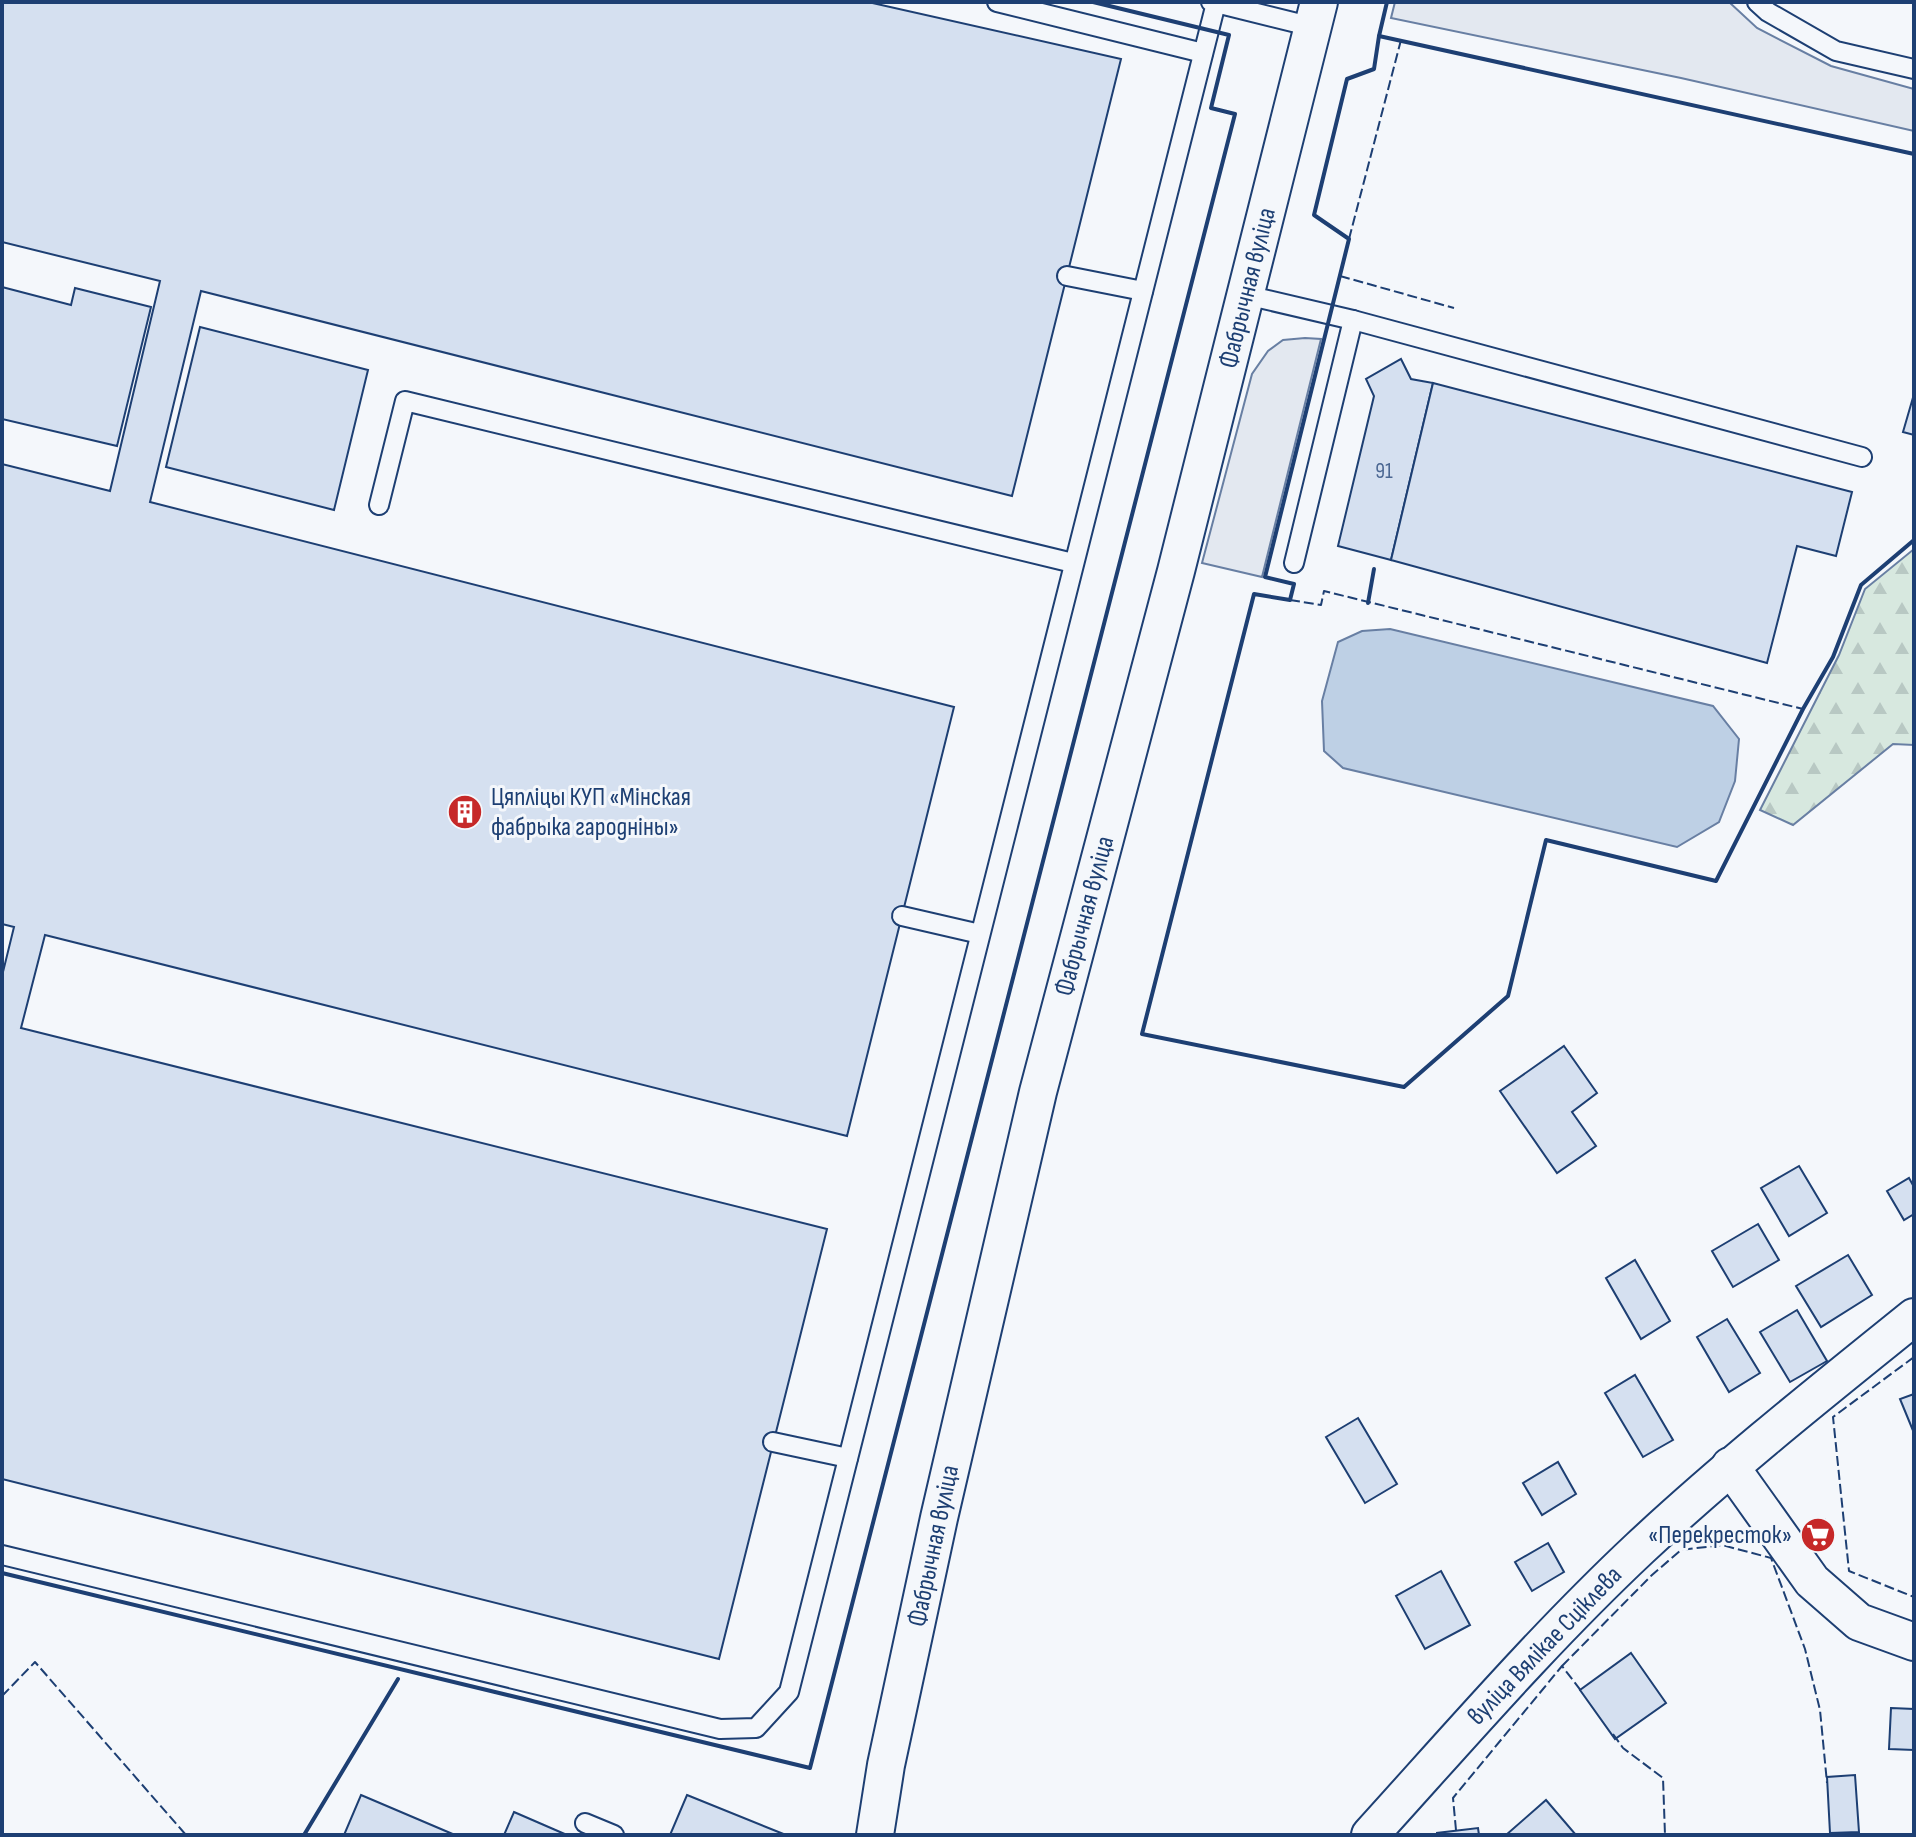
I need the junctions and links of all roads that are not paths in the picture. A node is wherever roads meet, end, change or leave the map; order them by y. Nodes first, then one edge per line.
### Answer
1 (997, 2) edge
2 (1757, 2) edge
3 (1213, 3) edge
4 (1316, 14) edge
5 (1203, 53) junction
6 (1914, 69) edge
7 (1067, 276) dead end
8 (1143, 291) junction
9 (1246, 295) junction
10 (1353, 320) junction
11 (1862, 457) dead end
12 (379, 505) dead end
13 (1073, 563) junction
14 (1294, 563) dead end
15 (902, 916) dead end
16 (980, 934) junction
17 (1914, 1317) edge
18 (773, 1442) dead end
19 (848, 1458) junction
20 (1730, 1466) junction
21 (2, 1555) edge
22 (1914, 1642) edge
23 (585, 1823) dead end
24 (614, 1835) edge
25 (875, 1835) edge
26 (1370, 1835) edge

1 - 5 lane
2 - 6 lane
3 - 4 lane
3 - 5 lane
4 - 9 street, Фабрычная вуліца
5 - 8 lane
7 - 8 lane
8 - 13 lane
9 - 10 lane
9 - 25 street, Фабрычная вуліца
10 - 11 lane
10 - 14 lane
12 - 13 lane
13 - 16 lane
15 - 16 lane
16 - 19 lane
17 - 20 street, вуліца Вялікае Сціклева
18 - 19 lane
19 - 21 lane
20 - 22 street
20 - 26 street, вуліца Вялікае Сціклева
23 - 24 lane

